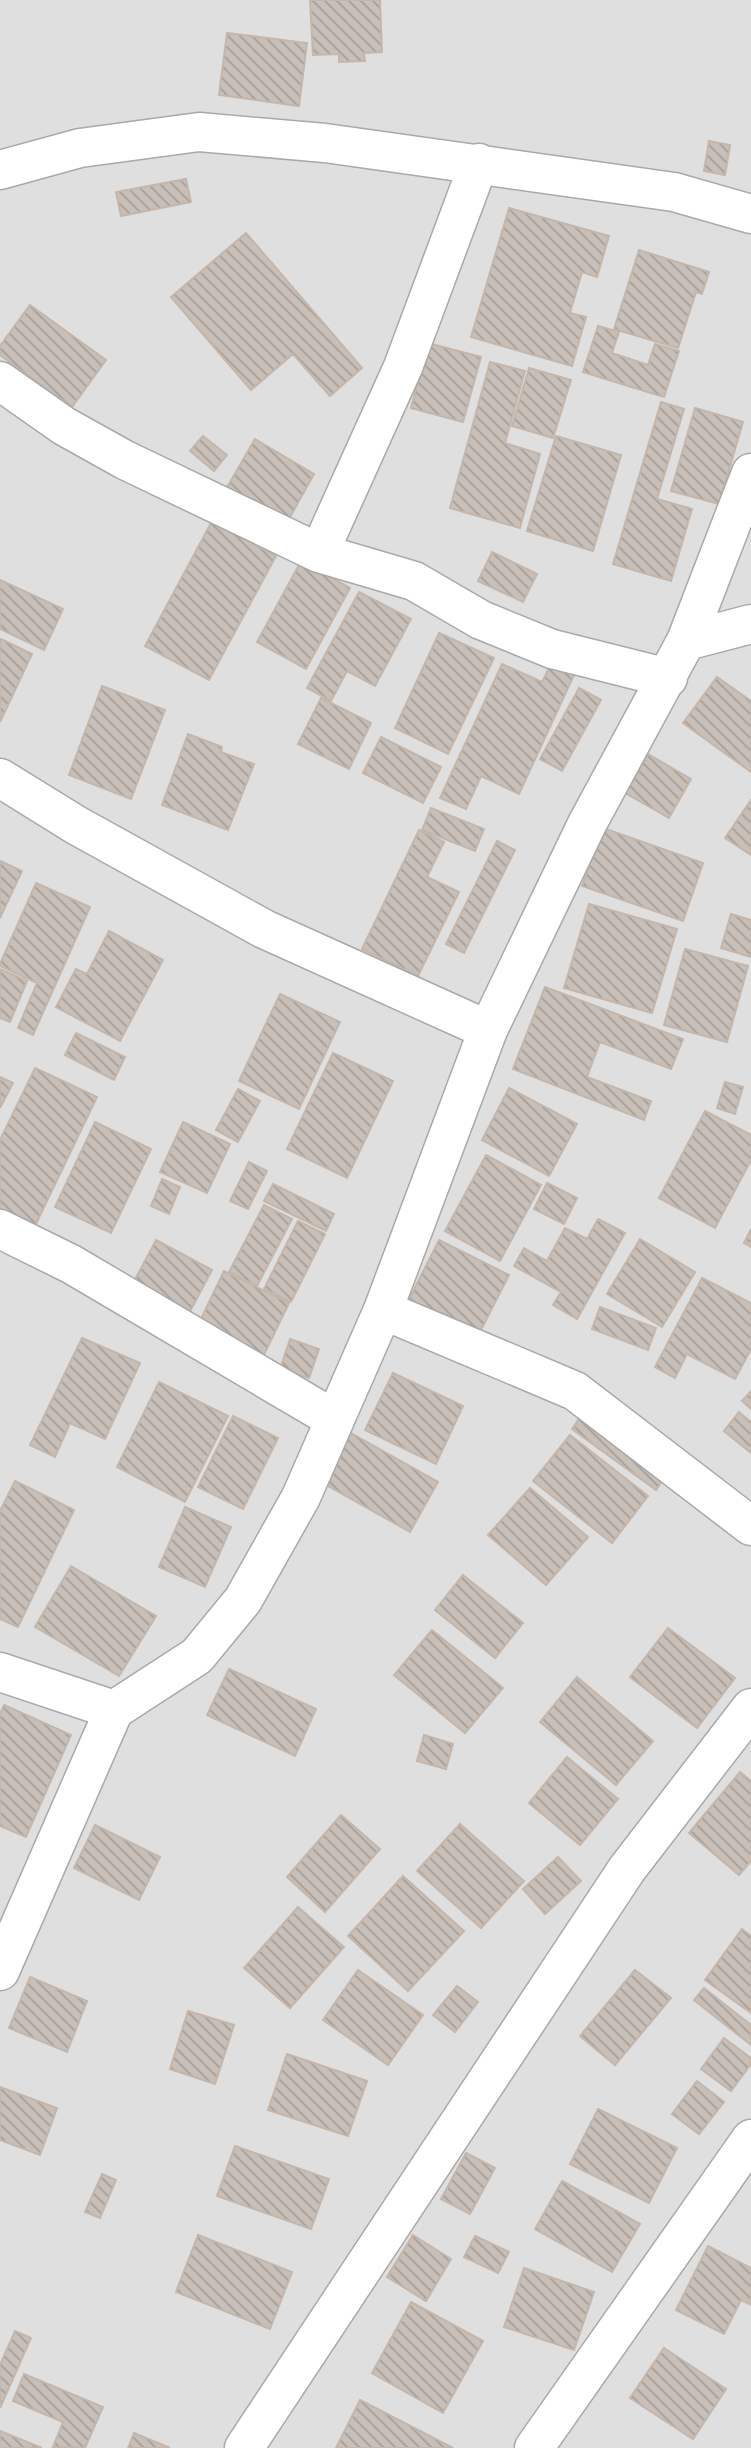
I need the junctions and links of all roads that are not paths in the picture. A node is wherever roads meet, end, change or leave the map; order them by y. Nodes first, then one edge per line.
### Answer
1 (479, 163) junction
2 (0, 170) edge
3 (751, 214) edge
4 (0, 381) edge
5 (751, 473) edge
6 (319, 553) junction
7 (751, 624) edge
8 (686, 641) junction
9 (668, 678) junction
10 (0, 778) edge
11 (488, 1030) junction
12 (0, 1229) edge
13 (383, 1310) junction
14 (334, 1419) junction
15 (751, 1526) edge
16 (0, 1672) edge
17 (751, 1708) edge
18 (114, 1710) junction
19 (0, 1971) edge
20 (751, 2139) edge
21 (244, 2448) edge
22 (534, 2448) edge

1 - 2 street
1 - 3 street
1 - 6 street
4 - 6 street
5 - 8 street
6 - 9 street
7 - 8 street
8 - 9 street
9 - 11 street
10 - 11 street
11 - 13 street
12 - 14 street
13 - 14 street
13 - 15 street
14 - 18 street
16 - 18 street
17 - 21 street
18 - 19 street
20 - 22 street

